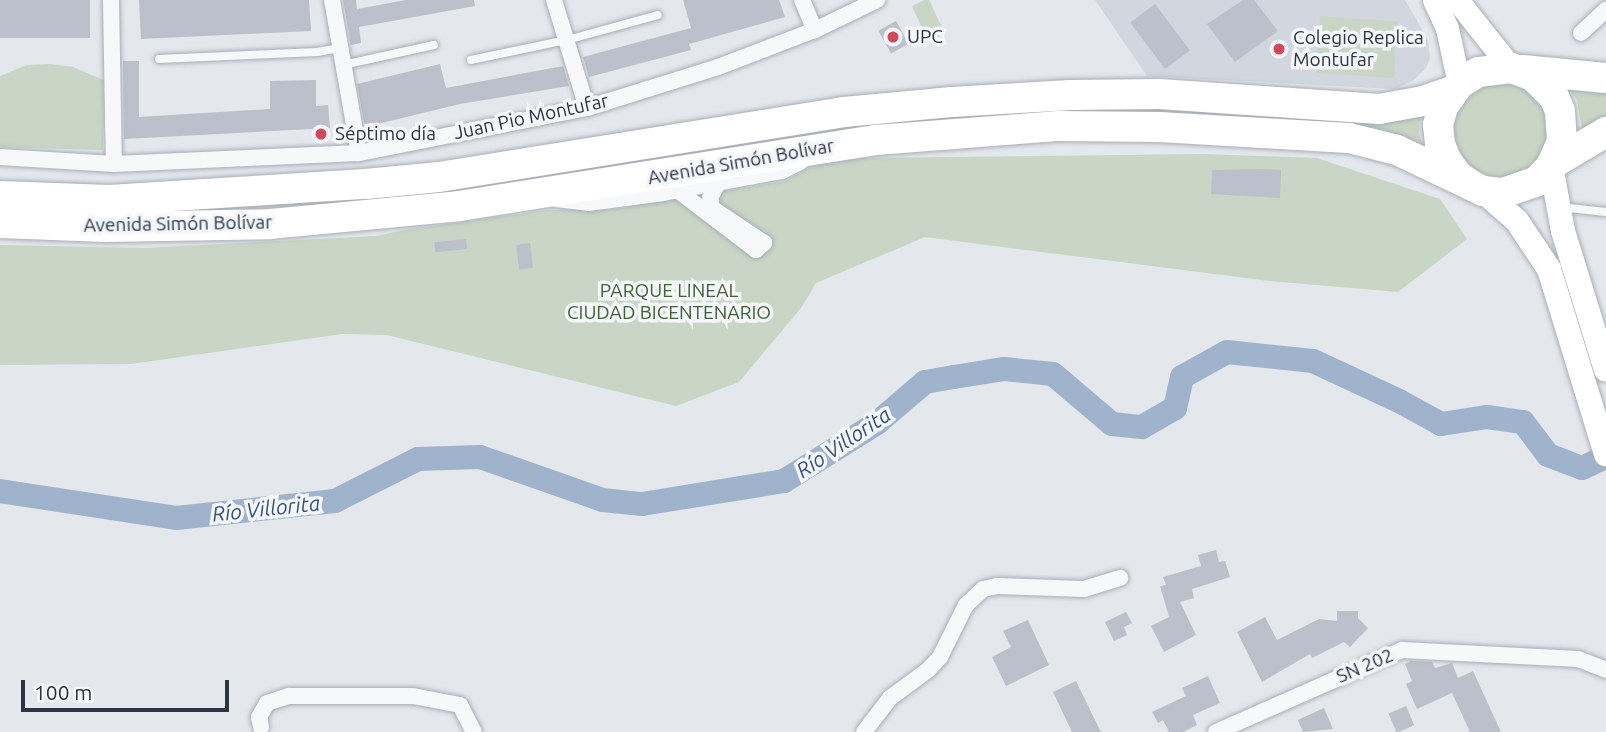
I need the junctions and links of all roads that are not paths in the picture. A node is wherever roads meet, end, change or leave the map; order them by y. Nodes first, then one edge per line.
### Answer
1 (111, 0) edge
2 (332, 0) edge
3 (554, 0) edge
4 (802, 0) edge
5 (877, 0) edge
6 (1434, 0) edge
7 (1457, 0) edge
8 (1606, 10) edge
9 (658, 15) dead end
10 (815, 30) junction
11 (1581, 33) dead end
12 (567, 40) junction
13 (434, 45) dead end
14 (340, 48) junction
15 (159, 60) dead end
16 (471, 60) dead end
17 (343, 65) junction
18 (1515, 69) junction
19 (1606, 78) edge
20 (1455, 87) junction
21 (587, 108) junction
22 (1606, 132) edge
23 (834, 146) junction
24 (359, 153) junction
25 (0, 157) edge
26 (114, 164) junction
27 (1552, 165) junction
28 (719, 181) junction
29 (1478, 188) junction
30 (677, 190) junction
31 (537, 195) junction
32 (0, 196) edge
33 (1557, 207) junction
34 (1606, 212) edge
35 (0, 223) edge
36 (1560, 265) junction
37 (1606, 370) edge
38 (1606, 454) edge
39 (1120, 578) dead end
40 (1606, 670) edge
41 (261, 727) dead end
42 (474, 732) edge
43 (864, 732) edge
44 (1216, 732) edge

1 - 26 street
2 - 14 street
3 - 12 street
4 - 10 street
5 - 10 street, Juan Pio Montufar
6 - 20 street
7 - 18 street
8 - 11 street
9 - 12 lane
10 - 21 street, Juan Pio Montufar
12 - 16 lane
12 - 21 street
13 - 17 lane
14 - 15 lane
14 - 17 street
17 - 24 street
18 - 19 highway, Avenida Simón Bolívar
18 - 20 highway, Avenida Simón Bolívar
18 - 27 highway
20 - 29 highway
20 - 32 highway, Avenida Simón Bolívar
21 - 24 street, Juan Pio Montufar
22 - 27 highway, Avenida Simón Bolívar
23 - 28 street
23 - 29 highway, Avenida Simón Bolívar
23 - 31 highway, Avenida Simón Bolívar
24 - 26 street, Juan Pio Montufar
25 - 26 street, Juan Pio Montufar
27 - 29 highway, Avenida Simón Bolívar
27 - 33 main road
28 - 30 street
28 - 30 street
29 - 36 main road
30 - 31 street
31 - 35 highway, Avenida Simón Bolívar
33 - 34 lane
33 - 36 main road
36 - 37 main road
36 - 38 main road
39 - 43 street
40 - 44 street, SN 202
41 - 42 street

